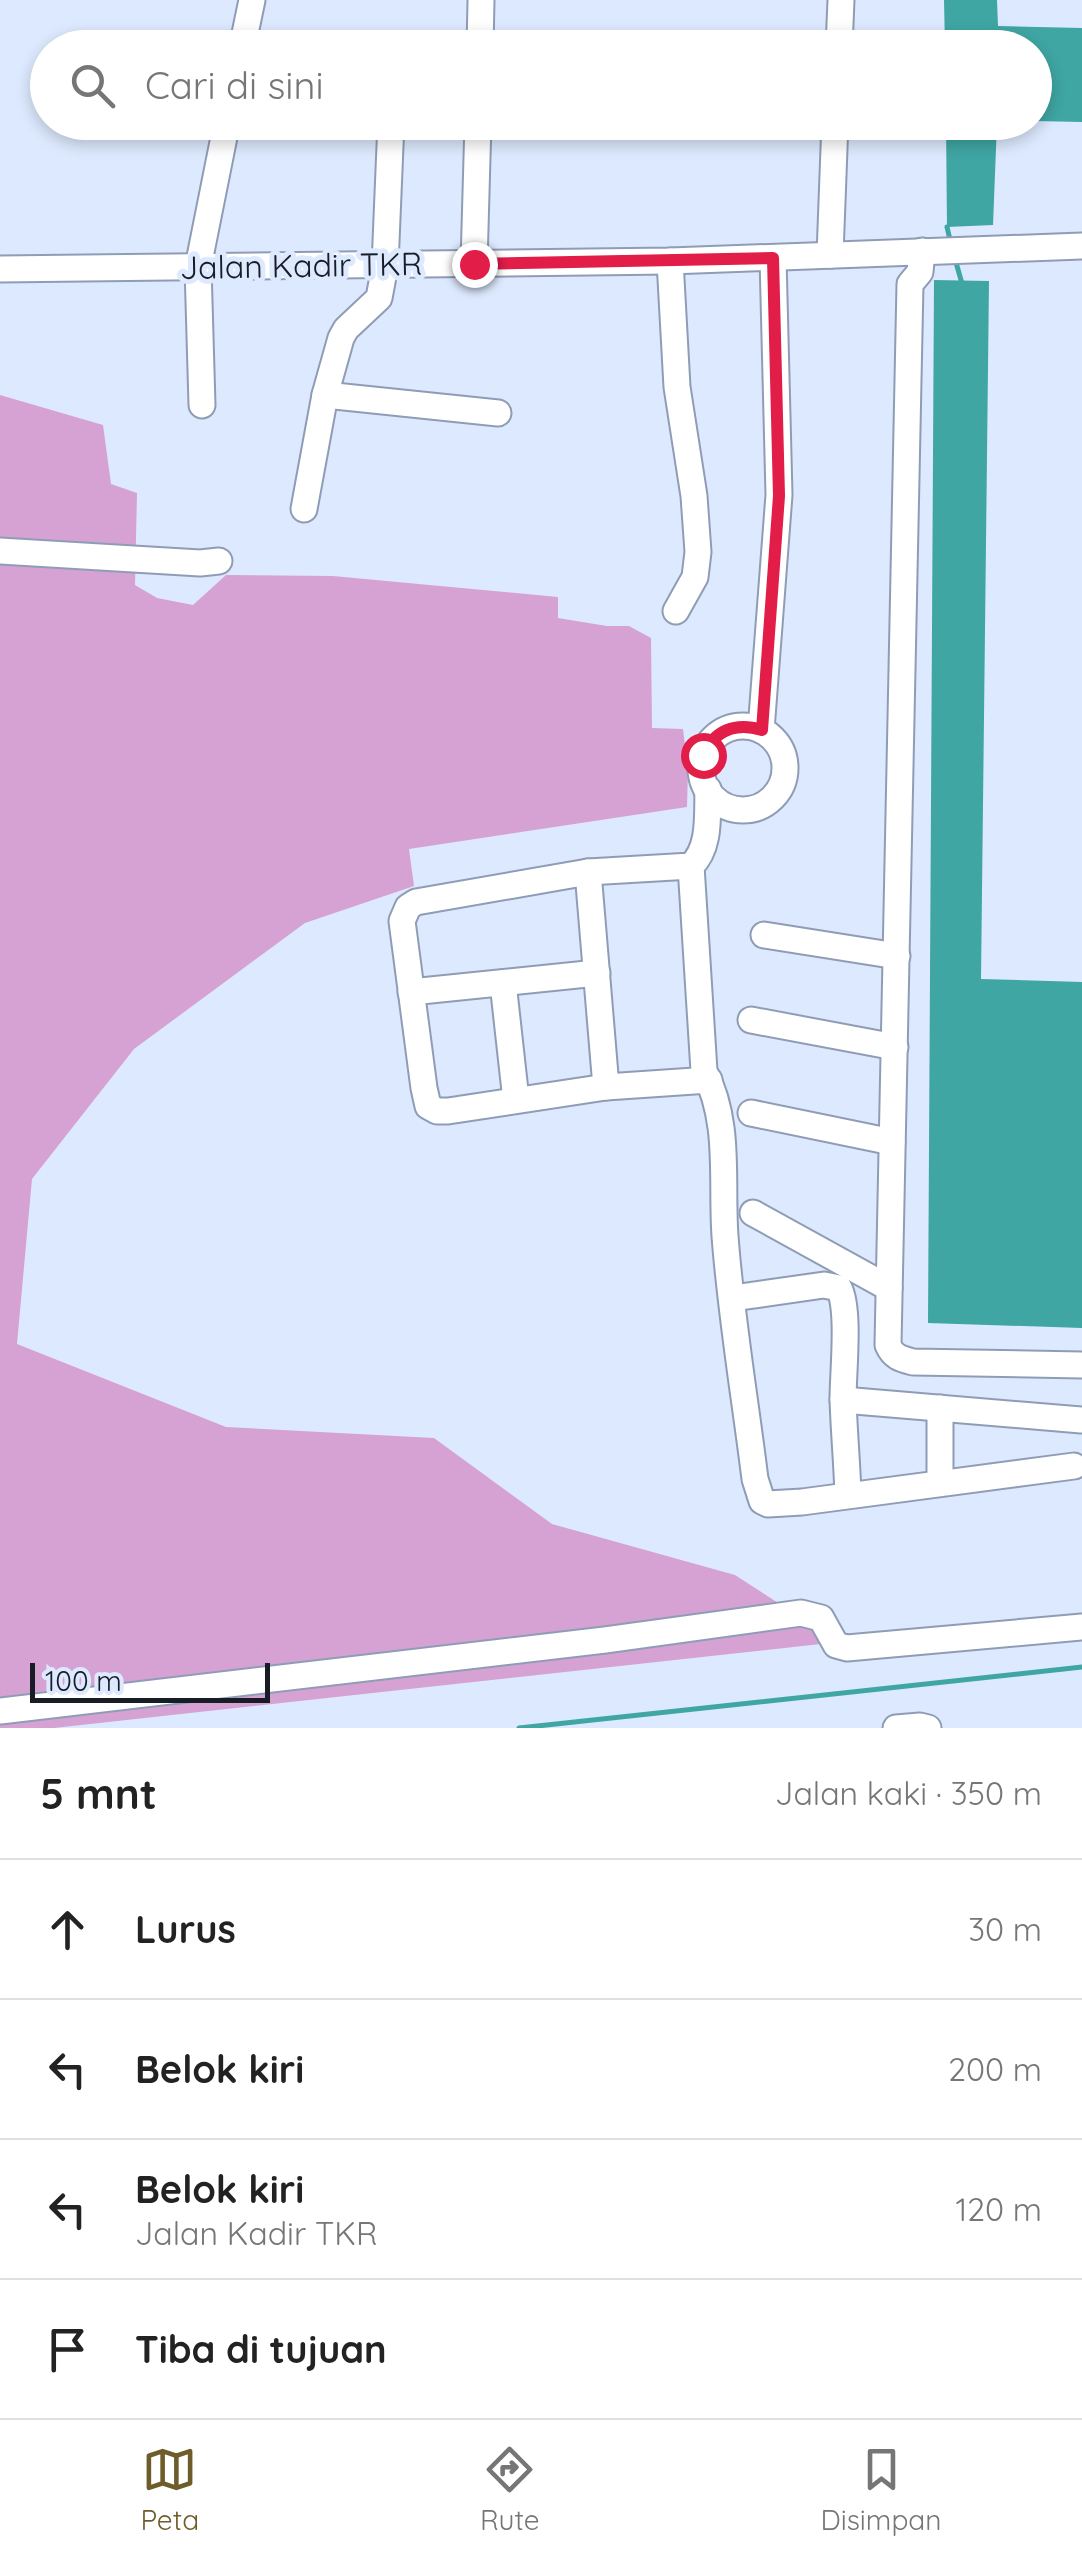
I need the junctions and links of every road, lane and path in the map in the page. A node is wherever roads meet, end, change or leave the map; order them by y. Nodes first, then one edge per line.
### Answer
1 (252, 0) edge
2 (841, 0) edge
3 (481, 1) edge
4 (246, 30) edge
5 (480, 30) edge
6 (840, 30) edge
7 (223, 140) edge
8 (391, 140) edge
9 (477, 140) edge
10 (835, 140) edge
11 (1082, 246) edge
12 (925, 251) junction
13 (830, 255) junction
14 (773, 258) junction
15 (670, 261) junction
16 (474, 264) junction
17 (385, 266) junction
18 (198, 267) junction
19 (0, 268) edge
20 (324, 395) junction
21 (202, 405) dead end
22 (498, 413) dead end
23 (304, 509) dead end
24 (0, 551) edge
25 (219, 561) dead end
26 (676, 611) dead end
27 (762, 730) junction
28 (708, 789) junction
29 (691, 866) junction
30 (588, 872) junction
31 (764, 935) dead end
32 (897, 956) junction
33 (597, 974) junction
34 (504, 982) junction
35 (411, 992) junction
36 (751, 1020) dead end
37 (895, 1048) junction
38 (709, 1080) junction
39 (606, 1087) junction
40 (516, 1100) junction
41 (751, 1113) dead end
42 (892, 1142) junction
43 (753, 1214) dead end
44 (889, 1288) junction
45 (733, 1298) junction
46 (1082, 1365) edge
47 (843, 1400) junction
48 (940, 1408) junction
49 (1081, 1420) edge
50 (1074, 1466) dead end
51 (940, 1483) junction
52 (848, 1495) junction
53 (1082, 1627) edge
54 (0, 1711) edge
55 (896, 1728) edge
56 (928, 1728) edge

1 - 4 street
2 - 6 street
3 - 5 street
7 - 18 street
8 - 17 street
9 - 16 street
10 - 13 street
11 - 12 street, Jalan Kadir TKR
12 - 13 street, Jalan Kadir TKR
12 - 32 street
13 - 14 street, Jalan Kadir TKR
14 - 15 street, Jalan Kadir TKR
14 - 27 street
15 - 16 street, Jalan Kadir TKR
15 - 26 street
16 - 17 street, Jalan Kadir TKR
17 - 18 street, Jalan Kadir TKR
17 - 20 street
18 - 19 street, Jalan Kadir TKR
18 - 21 street
20 - 22 street
20 - 23 street
24 - 25 street
27 - 28 street
27 - 28 street
28 - 29 street
29 - 30 street
29 - 38 street
30 - 33 street
30 - 35 street
31 - 32 street
32 - 37 street
33 - 34 street
33 - 39 street
34 - 35 street
34 - 40 street
35 - 40 street
36 - 37 street
37 - 42 street
38 - 39 street
38 - 45 street
39 - 40 street
41 - 42 street
42 - 44 street
43 - 44 street
44 - 46 street
45 - 47 street
45 - 52 street
47 - 48 street
47 - 52 street
48 - 49 street
48 - 51 street
50 - 51 street
51 - 52 street
53 - 54 street
55 - 56 street

